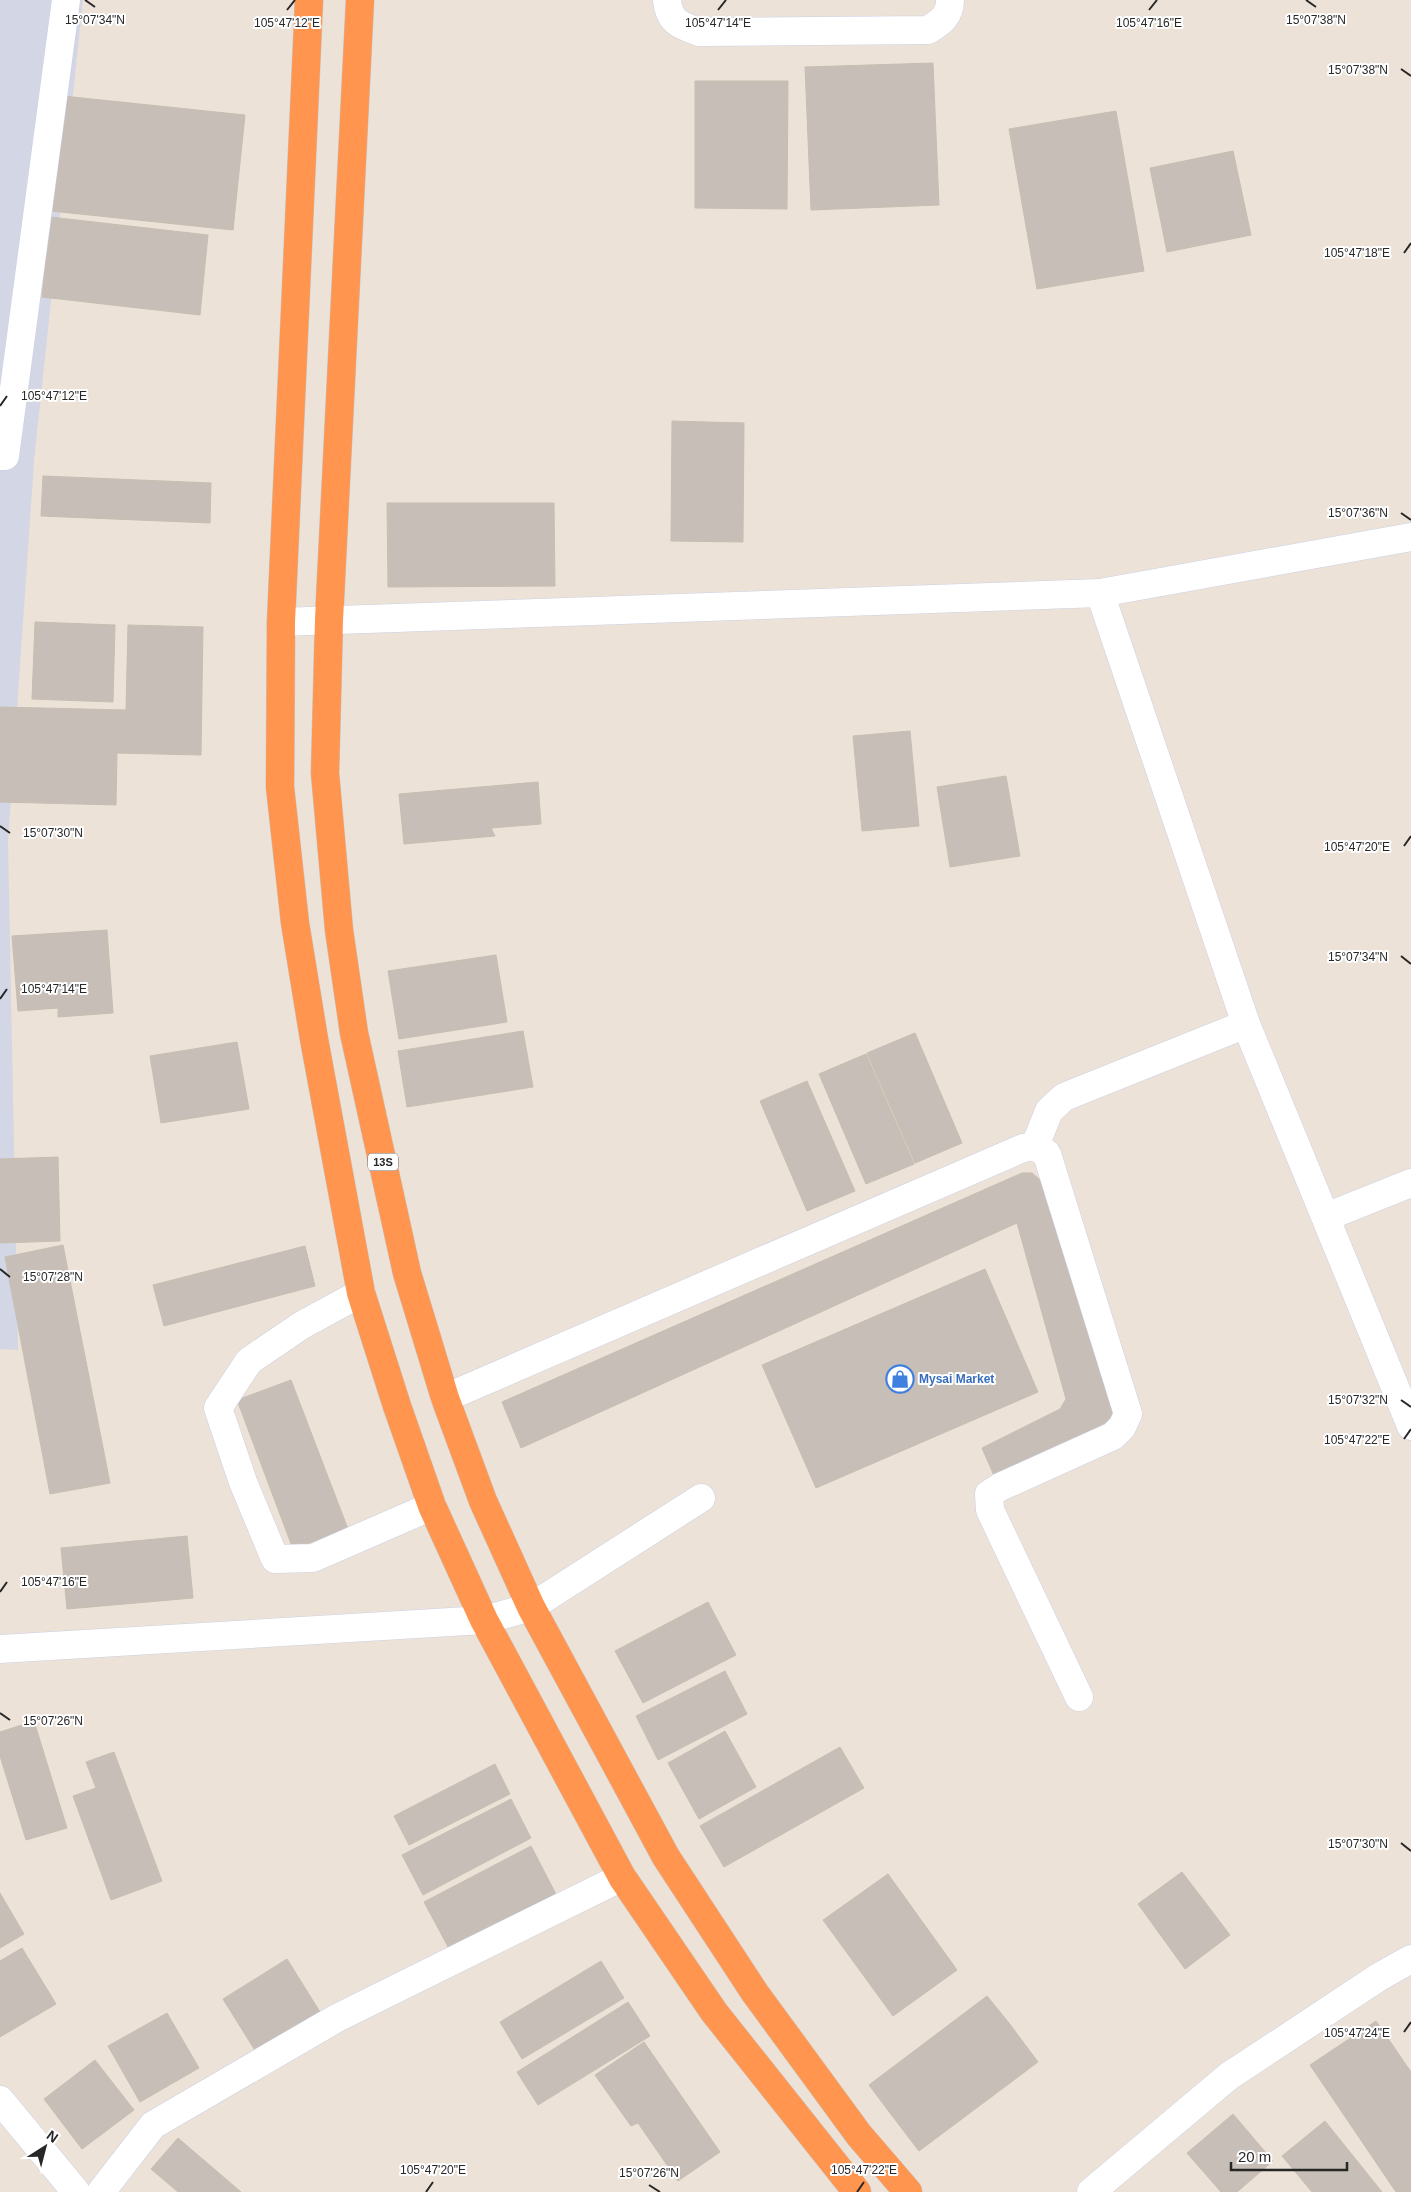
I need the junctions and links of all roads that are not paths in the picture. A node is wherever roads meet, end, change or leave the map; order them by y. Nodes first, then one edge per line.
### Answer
1 (66, 0) edge
2 (309, 0) edge
3 (360, 0) edge
4 (667, 0) edge
5 (950, 0) edge
6 (0, 456) edge
7 (1411, 537) edge
8 (1100, 592) junction
9 (329, 620) junction
10 (281, 622) junction
11 (1246, 1024) junction
12 (1036, 1146) junction
13 (1411, 1183) edge
14 (1326, 1217) junction
15 (361, 1292) junction
16 (446, 1398) junction
17 (1411, 1426) edge
18 (701, 1498) dead end
19 (432, 1506) junction
20 (530, 1607) junction
21 (484, 1620) junction
22 (0, 1648) edge
23 (1079, 1697) dead end
24 (622, 1877) junction
25 (1411, 1959) edge
26 (0, 2100) edge
27 (76, 2192) edge
28 (102, 2192) edge
29 (856, 2192) edge
30 (908, 2192) edge
31 (1091, 2192) edge

1 - 6 street
2 - 10 highway
3 - 9 highway, 13S
4 - 5 street
7 - 8 street
8 - 9 street
8 - 11 street
9 - 10 street
9 - 16 highway, 13S
10 - 15 highway
11 - 12 street
11 - 14 street
12 - 16 street
12 - 23 street
13 - 14 street
14 - 17 street
15 - 19 highway
15 - 19 street
16 - 20 highway, 13S
18 - 20 street
19 - 21 highway
20 - 21 street
20 - 30 highway, 13S
21 - 22 street
21 - 24 highway
24 - 28 street
24 - 29 highway
25 - 31 street
26 - 27 street
27 - 28 street

